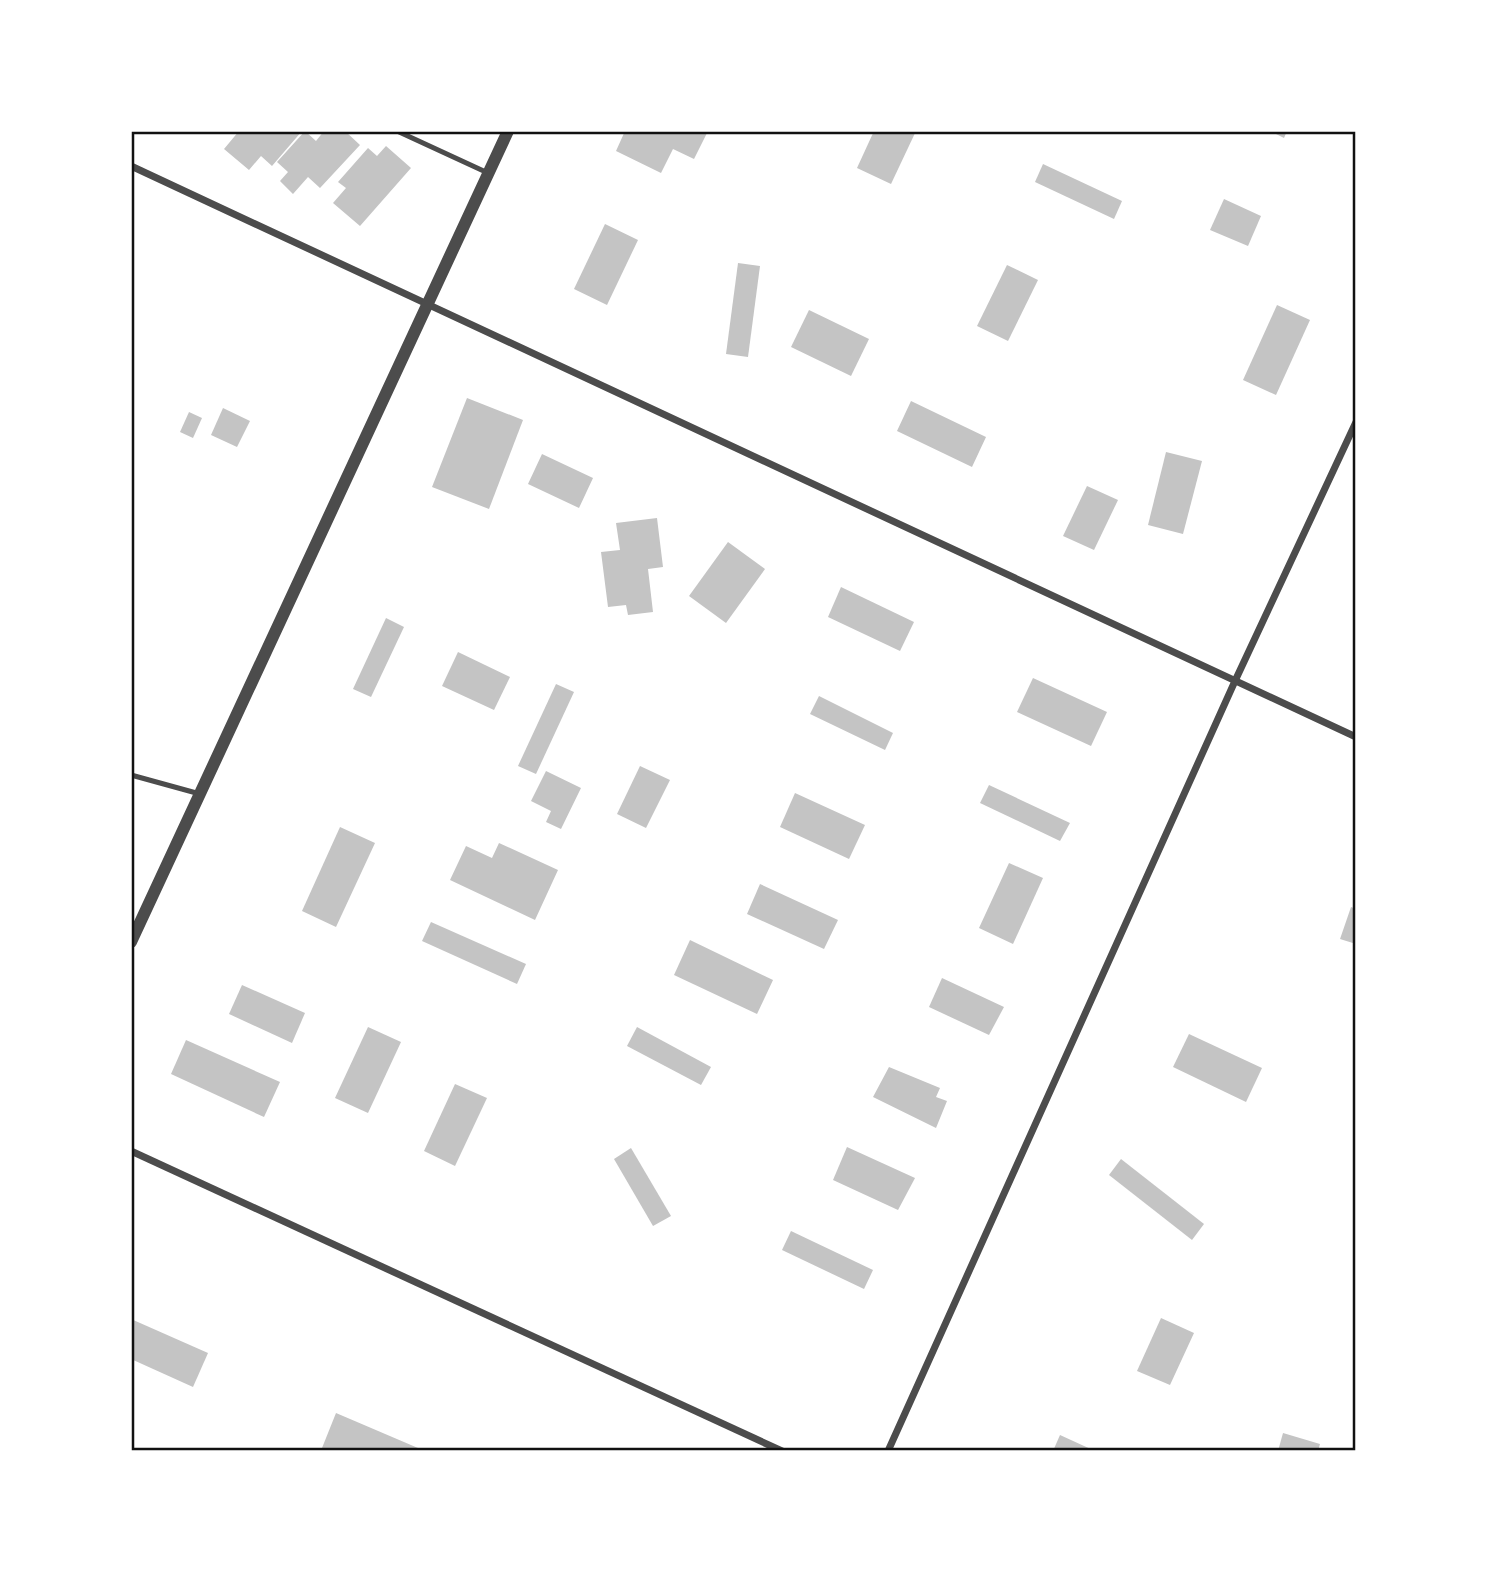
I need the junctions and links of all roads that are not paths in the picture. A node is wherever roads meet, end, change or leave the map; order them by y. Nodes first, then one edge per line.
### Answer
1 (397, 131) edge
2 (508, 131) edge
3 (131, 166) edge
4 (488, 173) junction
5 (426, 303) junction
6 (1356, 422) edge
7 (1235, 681) junction
8 (1356, 737) edge
9 (131, 775) edge
10 (200, 794) junction
11 (131, 942) edge
12 (131, 1151) edge
13 (782, 1451) edge
14 (888, 1451) edge

1 - 4 lane
2 - 4 street
3 - 5 street
4 - 5 street
5 - 7 street
5 - 10 street
6 - 7 street
7 - 8 street
7 - 14 street
9 - 10 lane
10 - 11 street
12 - 13 street

